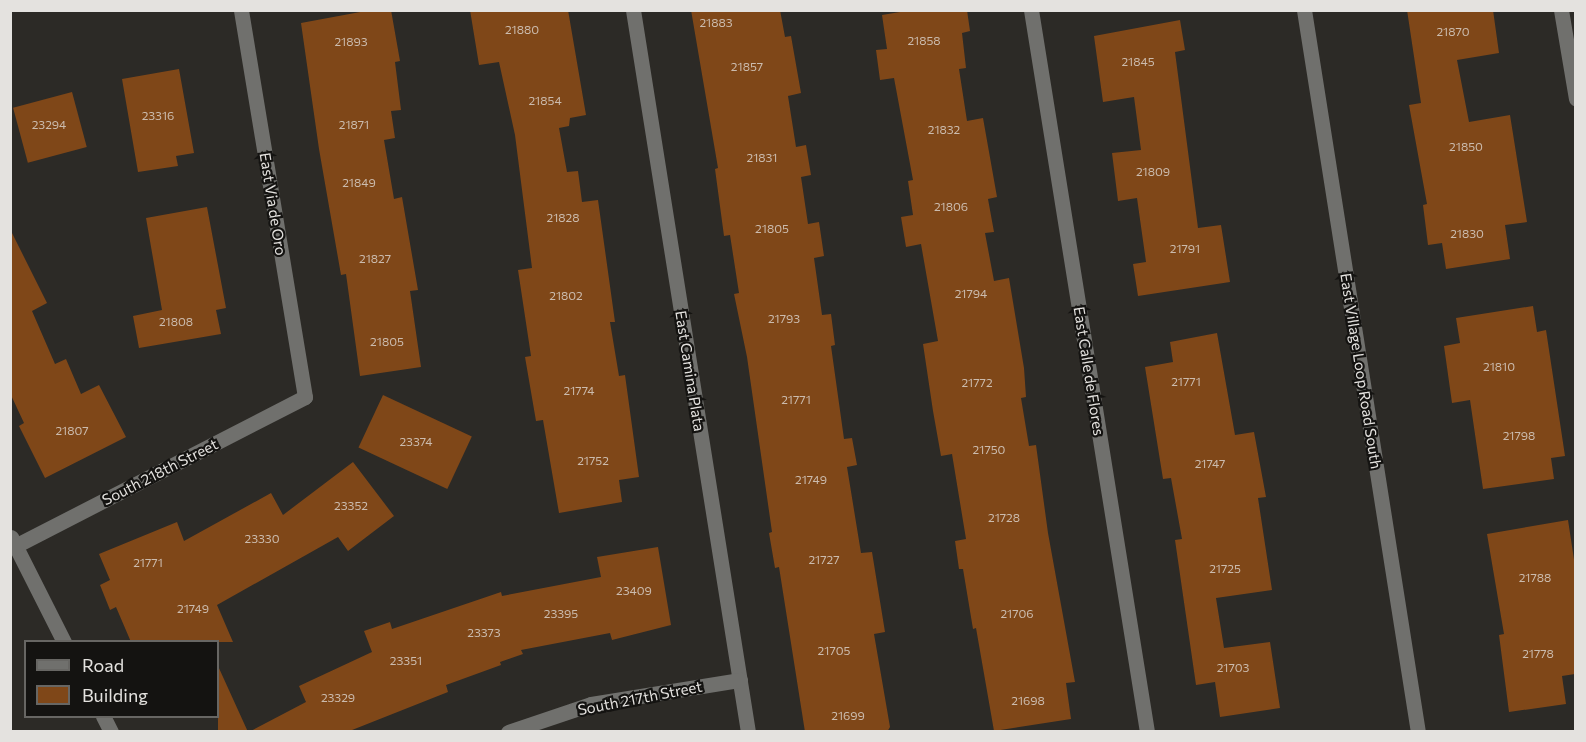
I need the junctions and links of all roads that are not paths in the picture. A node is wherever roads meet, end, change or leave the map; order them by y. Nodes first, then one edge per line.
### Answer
1 (241, 10) edge
2 (633, 10) edge
3 (1031, 10) edge
4 (1304, 10) edge
5 (1562, 10) edge
6 (1575, 99) edge
7 (305, 397) joint
8 (13, 542) edge
9 (63, 640) edge
10 (740, 680) junction
11 (104, 718) edge
12 (111, 732) edge
13 (508, 732) edge
14 (748, 732) edge
15 (1147, 732) edge
16 (1418, 732) edge

1 - 7 street, East Via de Oro
2 - 10 street, East Camina Plata
3 - 15 street, East Calle de Flores
4 - 16 street, East Village Loop Road South
5 - 6 street
7 - 8 street, South 218th Street
8 - 9 street
10 - 13 street, South 217th Street
10 - 14 street, East Camina Plata
11 - 12 street

